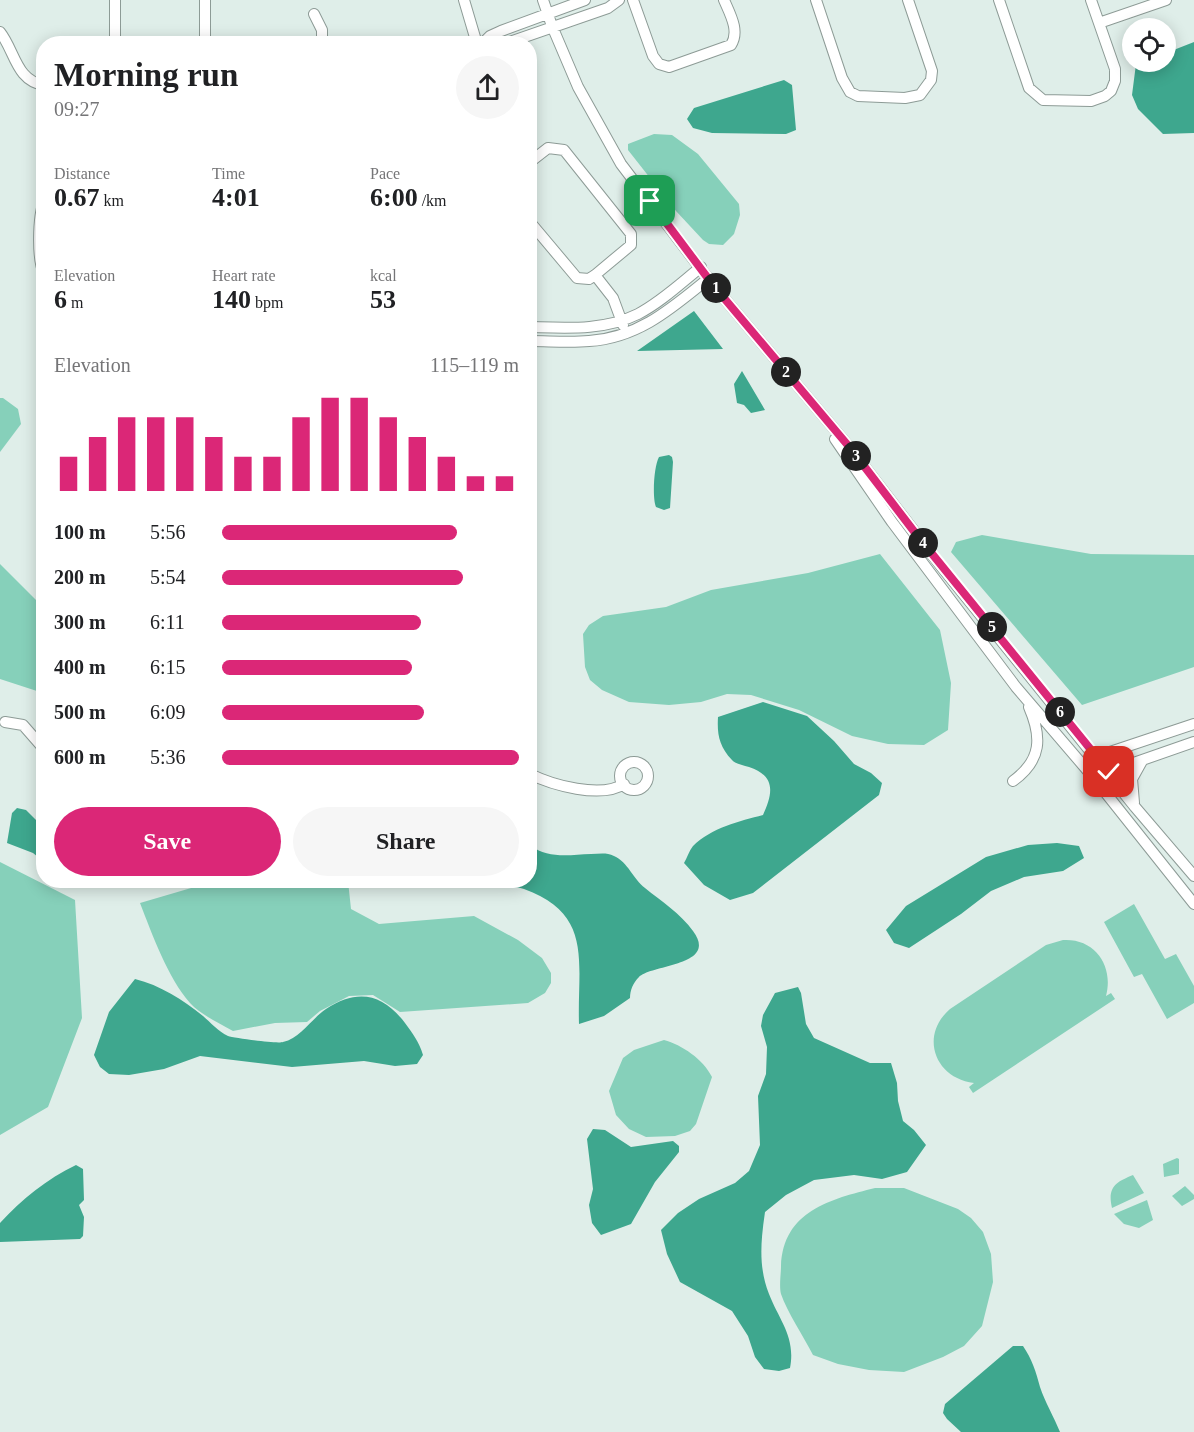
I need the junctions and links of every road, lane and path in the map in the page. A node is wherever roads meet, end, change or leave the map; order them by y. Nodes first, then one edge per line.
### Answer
1 (115, 0) edge
2 (205, 0) edge
3 (464, 0) edge
4 (543, 0) edge
5 (585, 0) edge
6 (619, 0) edge
7 (633, 0) edge
8 (724, 0) edge
9 (816, 0) edge
10 (908, 0) edge
11 (999, 0) edge
12 (1091, 0) edge
13 (1166, 0) edge
14 (314, 14) dead end
15 (547, 14) junction
16 (1099, 23) junction
17 (552, 26) junction
18 (0, 32) edge
19 (115, 36) edge
20 (205, 36) edge
21 (321, 36) edge
22 (475, 36) edge
23 (490, 36) edge
24 (525, 36) edge
25 (36, 83) edge
26 (537, 157) edge
27 (537, 230) edge
28 (701, 267) junction
29 (595, 275) junction
30 (709, 278) junction
31 (622, 321) junction
32 (537, 328) edge
33 (544, 328) junction
34 (626, 334) junction
35 (537, 341) edge
36 (543, 341) junction
37 (823, 418) junction
38 (1025, 698) junction
39 (4, 722) dead end
40 (1194, 724) edge
41 (36, 740) edge
42 (1194, 742) edge
43 (1096, 757) junction
44 (1142, 761) junction
45 (1080, 762) junction
46 (1109, 772) junction
47 (537, 777) edge
48 (1094, 777) junction
49 (1013, 780) dead end
50 (624, 784) dead end
51 (1135, 807) junction
52 (1194, 876) edge
53 (1194, 904) edge

1 - 19 street
2 - 20 street
3 - 22 street
4 - 15 street
5 - 15 street
6 - 17 street
7 - 8 street
9 - 10 street
11 - 16 street
12 - 16 street
13 - 16 street
14 - 21 street
15 - 17 street
15 - 23 street
17 - 24 street
17 - 28 street
18 - 25 street
26 - 29 street
27 - 29 street
28 - 30 street
28 - 31 street
29 - 31 street
30 - 34 street
30 - 37 street
31 - 33 street
31 - 34 street
32 - 33 street
33 - 36 street
34 - 36 street
35 - 36 street
37 - 38 street
37 - 43 street
38 - 45 street
38 - 49 street
39 - 41 street
40 - 43 street
42 - 44 street
43 - 45 street
43 - 46 street
44 - 46 street
44 - 51 street
45 - 48 street
46 - 48 street
46 - 51 street
47 - 50 street
48 - 53 street
51 - 52 street

